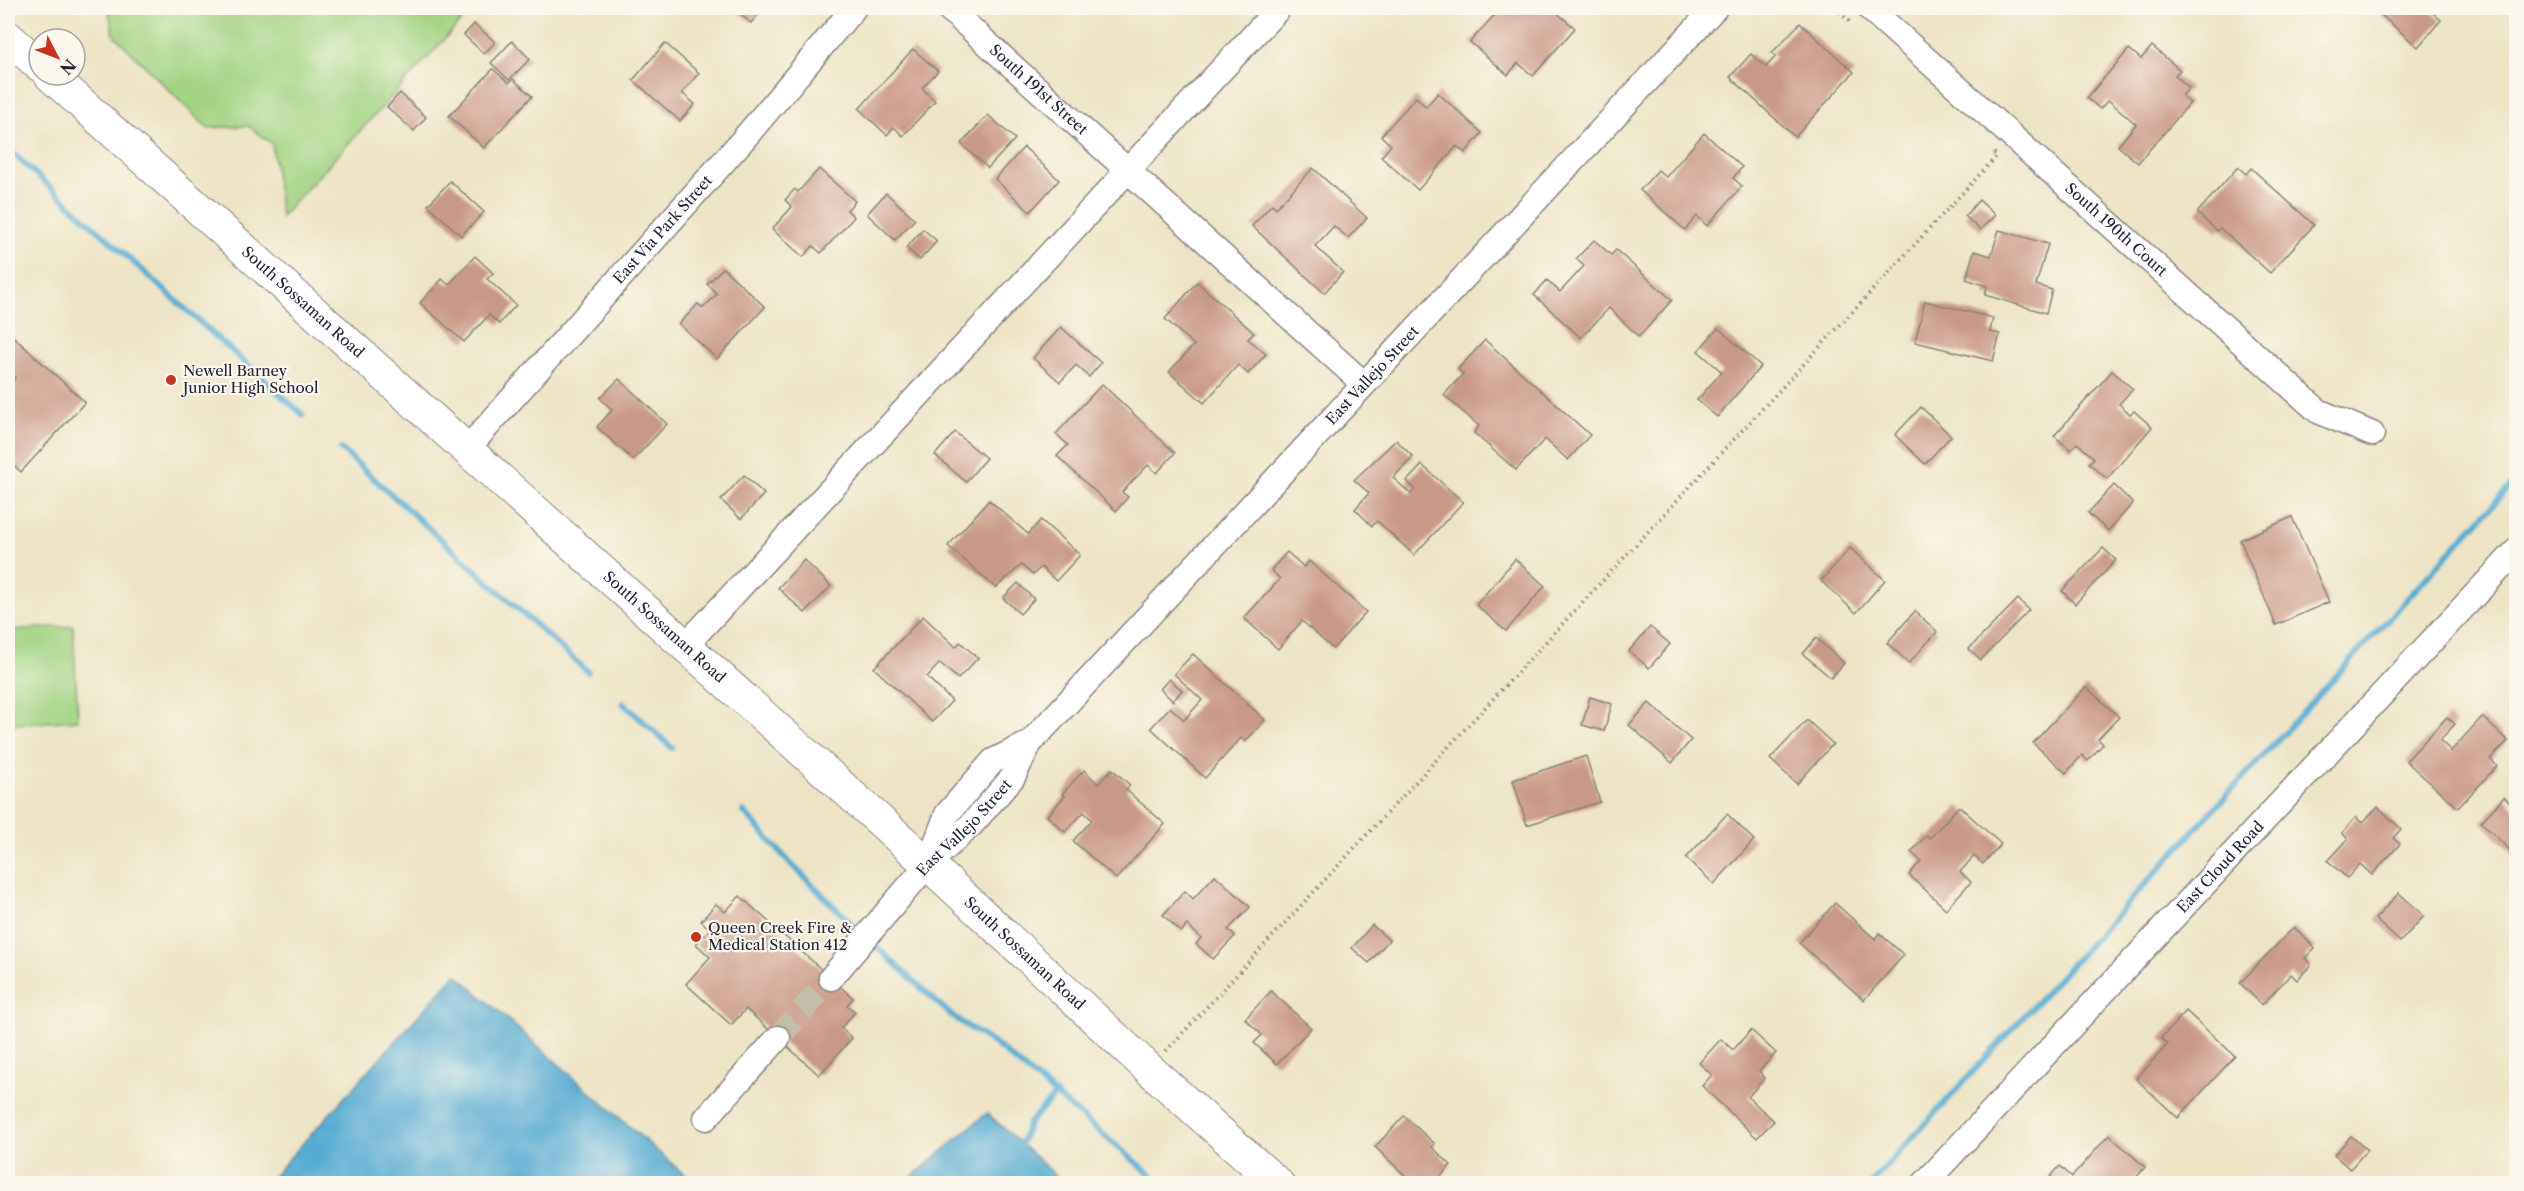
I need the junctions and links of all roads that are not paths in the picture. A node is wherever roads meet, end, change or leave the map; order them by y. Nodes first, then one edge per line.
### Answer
1 (854, 8) edge
2 (948, 8) edge
3 (1279, 8) edge
4 (1714, 8) edge
5 (1869, 8) edge
6 (8, 37) edge
7 (27, 54) edge
8 (63, 87) edge
9 (1129, 169) junction
10 (1364, 384) junction
11 (2372, 434) dead end
12 (467, 449) junction
13 (2517, 551) edge
14 (685, 646) junction
15 (928, 864) junction
16 (831, 978) tunnel mouth
17 (778, 1038) tunnel mouth
18 (706, 1118) dead end
19 (1278, 1184) edge
20 (1924, 1184) edge

1 - 12 street, East Via Park Street
2 - 9 street, South 191st Street
3 - 9 street
4 - 10 street, East Vallejo Street
5 - 11 street, South 190th Court
6 - 7 main road
8 - 12 main road, South Sossaman Road
9 - 10 street, South 191st Street
9 - 14 street
10 - 15 street, East Vallejo Street
12 - 14 main road, South Sossaman Road
13 - 20 street, East Cloud Road
14 - 15 main road, South Sossaman Road
15 - 16 street, East Vallejo Street
15 - 19 main road, South Sossaman Road
17 - 18 street

